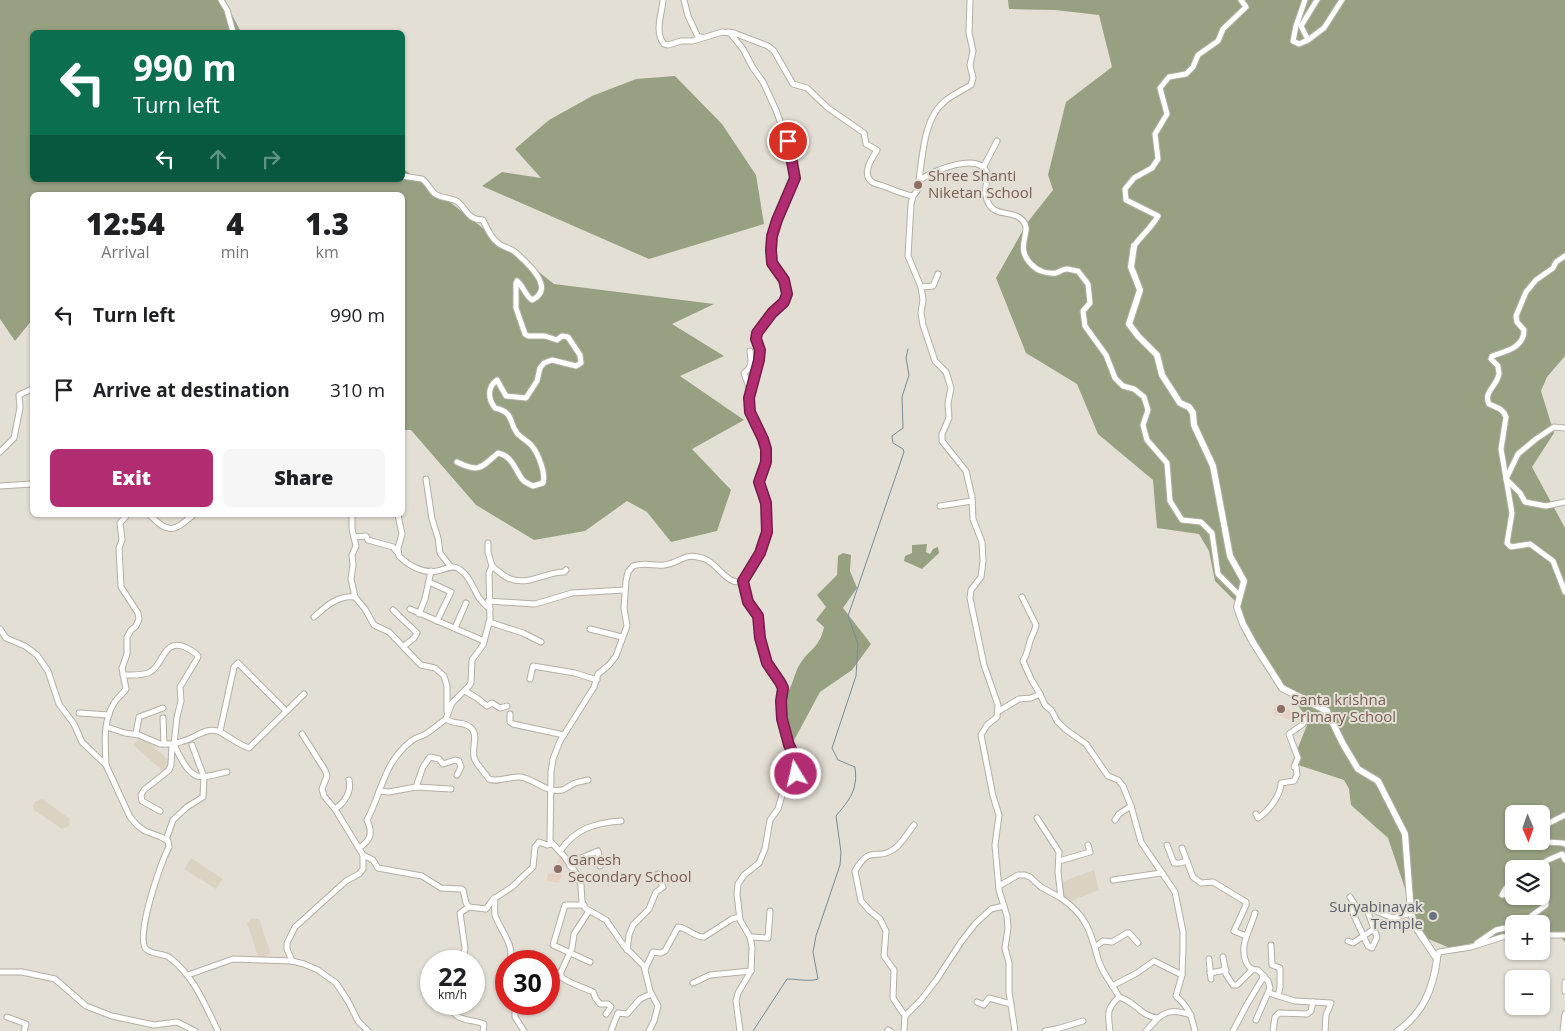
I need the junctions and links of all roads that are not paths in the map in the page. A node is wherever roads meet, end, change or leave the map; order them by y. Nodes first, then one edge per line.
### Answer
1 (221, 0) edge
2 (664, 0) edge
3 (684, 0) edge
4 (970, 0) edge
5 (1242, 0) edge
6 (1305, 0) edge
7 (1317, 0) edge
8 (1342, 0) edge
9 (232, 30) edge
10 (726, 32) junction
11 (702, 38) junction
12 (1308, 40) junction
13 (997, 141) dead end
14 (983, 168) junction
15 (405, 176) edge
16 (920, 180) junction
17 (913, 196) junction
18 (1134, 246) joint
19 (1565, 256) edge
20 (938, 274) dead end
21 (921, 287) junction
22 (750, 351) dead end
23 (30, 390) edge
24 (750, 391) junction
25 (1565, 428) edge
26 (0, 452) edge
27 (457, 462) dead end
28 (426, 479) dead end
29 (1506, 479) junction
30 (30, 484) edge
31 (0, 486) edge
32 (972, 501) junction
33 (1565, 502) edge
34 (940, 506) dead end
35 (125, 517) edge
36 (152, 517) edge
37 (191, 517) edge
38 (352, 517) edge
39 (398, 517) edge
40 (354, 537) junction
41 (488, 543) dead end
42 (398, 553) junction
43 (492, 566) junction
44 (451, 568) junction
45 (566, 570) dead end
46 (431, 571) junction
47 (743, 581) junction
48 (429, 582) junction
49 (625, 590) junction
50 (1565, 592) edge
51 (1239, 596) junction
52 (356, 597) junction
53 (1022, 597) dead end
54 (482, 601) junction
55 (490, 601) junction
56 (466, 603) dead end
57 (410, 609) dead end
58 (393, 610) dead end
59 (490, 610) junction
60 (419, 614) junction
61 (314, 618) dead end
62 (438, 621) junction
63 (489, 622) junction
64 (455, 628) junction
65 (0, 629) edge
66 (590, 629) dead end
67 (622, 637) junction
68 (484, 641) junction
69 (540, 642) dead end
70 (404, 646) junction
71 (123, 675) junction
72 (530, 679) dead end
73 (596, 680) junction
74 (465, 692) junction
75 (304, 694) dead end
76 (1040, 694) junction
77 (507, 706) dead end
78 (163, 708) dead end
79 (286, 711) junction
80 (999, 711) junction
81 (79, 713) dead end
82 (510, 714) dead end
83 (109, 715) junction
84 (447, 716) junction
85 (1298, 716) dead end
86 (164, 718) dead end
87 (107, 727) junction
88 (220, 731) junction
89 (136, 734) junction
90 (302, 734) dead end
91 (564, 735) junction
92 (164, 744) junction
93 (173, 744) junction
94 (192, 745) dead end
95 (106, 766) junction
96 (227, 772) dead end
97 (457, 774) dead end
98 (204, 777) junction
99 (349, 780) dead end
100 (588, 780) dead end
101 (416, 787) junction
102 (451, 789) dead end
103 (551, 790) junction
104 (379, 791) junction
105 (1131, 806) junction
106 (335, 810) junction
107 (160, 811) dead end
108 (1256, 814) dead end
109 (1565, 815) edge
110 (1037, 818) dead end
111 (1114, 820) dead end
112 (621, 821) dead end
113 (1550, 822) edge
114 (914, 825) dead end
115 (166, 840) junction
116 (1550, 842) edge
117 (551, 844) junction
118 (1565, 844) edge
119 (1088, 845) dead end
120 (1167, 846) dead end
121 (359, 848) junction
122 (1182, 848) dead end
123 (560, 851) junction
124 (363, 855) junction
125 (1548, 860) edge
126 (1565, 860) edge
127 (1058, 861) junction
128 (1187, 861) junction
129 (570, 866) junction
130 (600, 866) dead end
131 (1161, 873) junction
132 (658, 874) dead end
133 (1113, 880) dead end
134 (998, 886) junction
135 (1350, 897) dead end
136 (494, 898) junction
137 (1061, 898) junction
138 (584, 905) junction
139 (1546, 905) edge
140 (1004, 906) junction
141 (469, 907) junction
142 (1366, 907) junction
143 (1358, 908) junction
144 (589, 911) junction
145 (770, 911) dead end
146 (1255, 913) dead end
147 (1411, 913) junction
148 (1534, 915) edge
149 (739, 917) junction
150 (1505, 928) edge
151 (1374, 929) junction
152 (1550, 935) edge
153 (1246, 936) junction
154 (1363, 936) junction
155 (1565, 936) edge
156 (750, 937) junction
157 (1505, 937) edge
158 (1348, 941) dead end
159 (1138, 943) dead end
160 (1271, 945) dead end
161 (1471, 947) junction
162 (1095, 948) junction
163 (465, 950) edge
164 (510, 950) edge
165 (627, 950) junction
166 (570, 954) junction
167 (1223, 957) dead end
168 (1209, 958) dead end
169 (1437, 959) junction
170 (292, 961) junction
171 (590, 962) dead end
172 (645, 969) junction
173 (1226, 970) junction
174 (1252, 970) junction
175 (751, 971) junction
176 (0, 972) edge
177 (188, 975) junction
178 (1182, 975) junction
179 (1264, 976) junction
180 (693, 982) dead end
181 (1565, 982) edge
182 (1112, 986) junction
183 (1565, 991) edge
184 (1268, 993) junction
185 (651, 994) junction
186 (1278, 996) junction
187 (1119, 997) junction
188 (977, 1002) dead end
189 (1313, 1002) junction
190 (1011, 1004) junction
191 (606, 1014) dead end
192 (1565, 1014) edge
193 (455, 1015) edge
194 (515, 1015) edge
195 (1191, 1015) junction
196 (905, 1016) junction
197 (7, 1017) dead end
198 (1158, 1018) junction
199 (1256, 1020) dead end
200 (1083, 1021) dead end
201 (1057, 1030) edge
202 (1401, 1030) edge
203 (24, 1031) edge
204 (196, 1031) edge
205 (218, 1031) edge
206 (368, 1031) edge
207 (483, 1031) edge
208 (524, 1031) edge
209 (611, 1031) edge
210 (649, 1031) edge
211 (740, 1031) edge
212 (904, 1031) edge
213 (1015, 1031) edge
214 (1045, 1031) edge
215 (1110, 1031) edge
216 (1146, 1031) edge
217 (1195, 1031) edge
218 (1233, 1031) edge
219 (1273, 1031) edge
220 (1325, 1031) edge
221 (1563, 1031) edge

1 - 9 street
2 - 11 street
3 - 11 street
4 - 16 street
5 - 18 street
6 - 12 street
7 - 12 street
8 - 12 street
10 - 11 street
10 - 17 street
10 - 24 street
13 - 14 street
14 - 16 street
14 - 51 street
15 - 27 street
16 - 17 street
17 - 21 street
18 - 51 main road
19 - 29 street
20 - 21 street
21 - 32 street
22 - 24 street
23 - 26 street
24 - 47 street
25 - 29 street
28 - 44 street
29 - 33 street
29 - 50 street
30 - 31 street
32 - 34 street
32 - 80 street
35 - 71 street
36 - 37 street
38 - 40 street
39 - 42 street
40 - 42 street
40 - 52 street
41 - 43 street
42 - 46 street
43 - 45 street
43 - 55 street
44 - 46 street
44 - 54 street
46 - 48 street
47 - 49 street
47 - 149 street
48 - 60 street
48 - 62 street
49 - 55 street
49 - 67 street
51 - 147 main road
52 - 61 street
52 - 70 street
53 - 76 street
54 - 55 street
54 - 59 street
55 - 59 street
56 - 64 street
57 - 60 street
58 - 70 street
59 - 63 street
60 - 62 street
62 - 64 street
63 - 68 street
63 - 69 street
64 - 68 street
65 - 95 street
66 - 67 street
67 - 73 street
68 - 74 street
70 - 84 street
71 - 83 street
71 - 93 street
72 - 73 street
73 - 91 street
74 - 77 street
74 - 84 street
75 - 79 street
76 - 80 street
76 - 105 street
78 - 89 street
79 - 88 street
79 - 88 street
80 - 134 street
81 - 83 street
82 - 91 street
83 - 87 street
84 - 103 street
84 - 104 street
85 - 108 street
86 - 92 street
87 - 89 street
87 - 95 street
88 - 93 street
89 - 92 street
90 - 106 street
91 - 103 street
92 - 93 street
93 - 98 street
93 - 107 street
94 - 98 street
95 - 115 street
96 - 98 street
97 - 101 street
98 - 115 street
99 - 106 street
100 - 103 street
101 - 102 street
101 - 104 street
103 - 117 street
104 - 121 street
105 - 111 street
105 - 131 street
106 - 121 street
109 - 113 street
110 - 127 street
112 - 123 street
114 - 196 street
115 - 177 street
116 - 118 street
117 - 123 street
117 - 136 street
119 - 127 street
120 - 128 street
121 - 124 street
122 - 128 street
123 - 129 street
124 - 141 street
124 - 170 street
125 - 126 street
127 - 137 street
128 - 153 street
129 - 130 street
129 - 138 street
131 - 133 street
131 - 178 street
132 - 165 street
134 - 137 street
134 - 140 street
135 - 143 street
136 - 141 street
136 - 164 street
137 - 162 street
138 - 144 street
138 - 166 street
139 - 148 street
140 - 190 street
140 - 196 street
141 - 163 street
142 - 143 street
142 - 147 street
142 - 151 street
143 - 154 street
144 - 165 street
144 - 166 street
145 - 156 street
146 - 153 street
147 - 169 main road
149 - 156 street
149 - 172 street
150 - 161 street
151 - 154 street
151 - 154 street
152 - 155 street
153 - 174 street
154 - 158 street
156 - 175 street
157 - 161 street
159 - 162 street
160 - 186 street
161 - 169 street
162 - 182 street
165 - 172 street
166 - 171 street
166 - 191 street
167 - 173 street
168 - 173 street
169 - 202 main road
170 - 177 street
170 - 206 street
172 - 185 street
173 - 174 street
174 - 179 street
175 - 180 street
175 - 211 street
176 - 204 street
177 - 205 street
178 - 182 street
178 - 195 street
179 - 184 street
179 - 218 street
181 - 183 street
182 - 187 street
184 - 186 street
184 - 199 street
185 - 209 street
185 - 210 street
186 - 189 street
187 - 198 street
187 - 215 street
188 - 190 street
189 - 219 street
189 - 220 street
190 - 213 street
192 - 221 street
193 - 207 street
194 - 208 street
195 - 198 street
195 - 217 street
196 - 212 street
197 - 203 street
198 - 216 street
200 - 201 street
201 - 214 street

